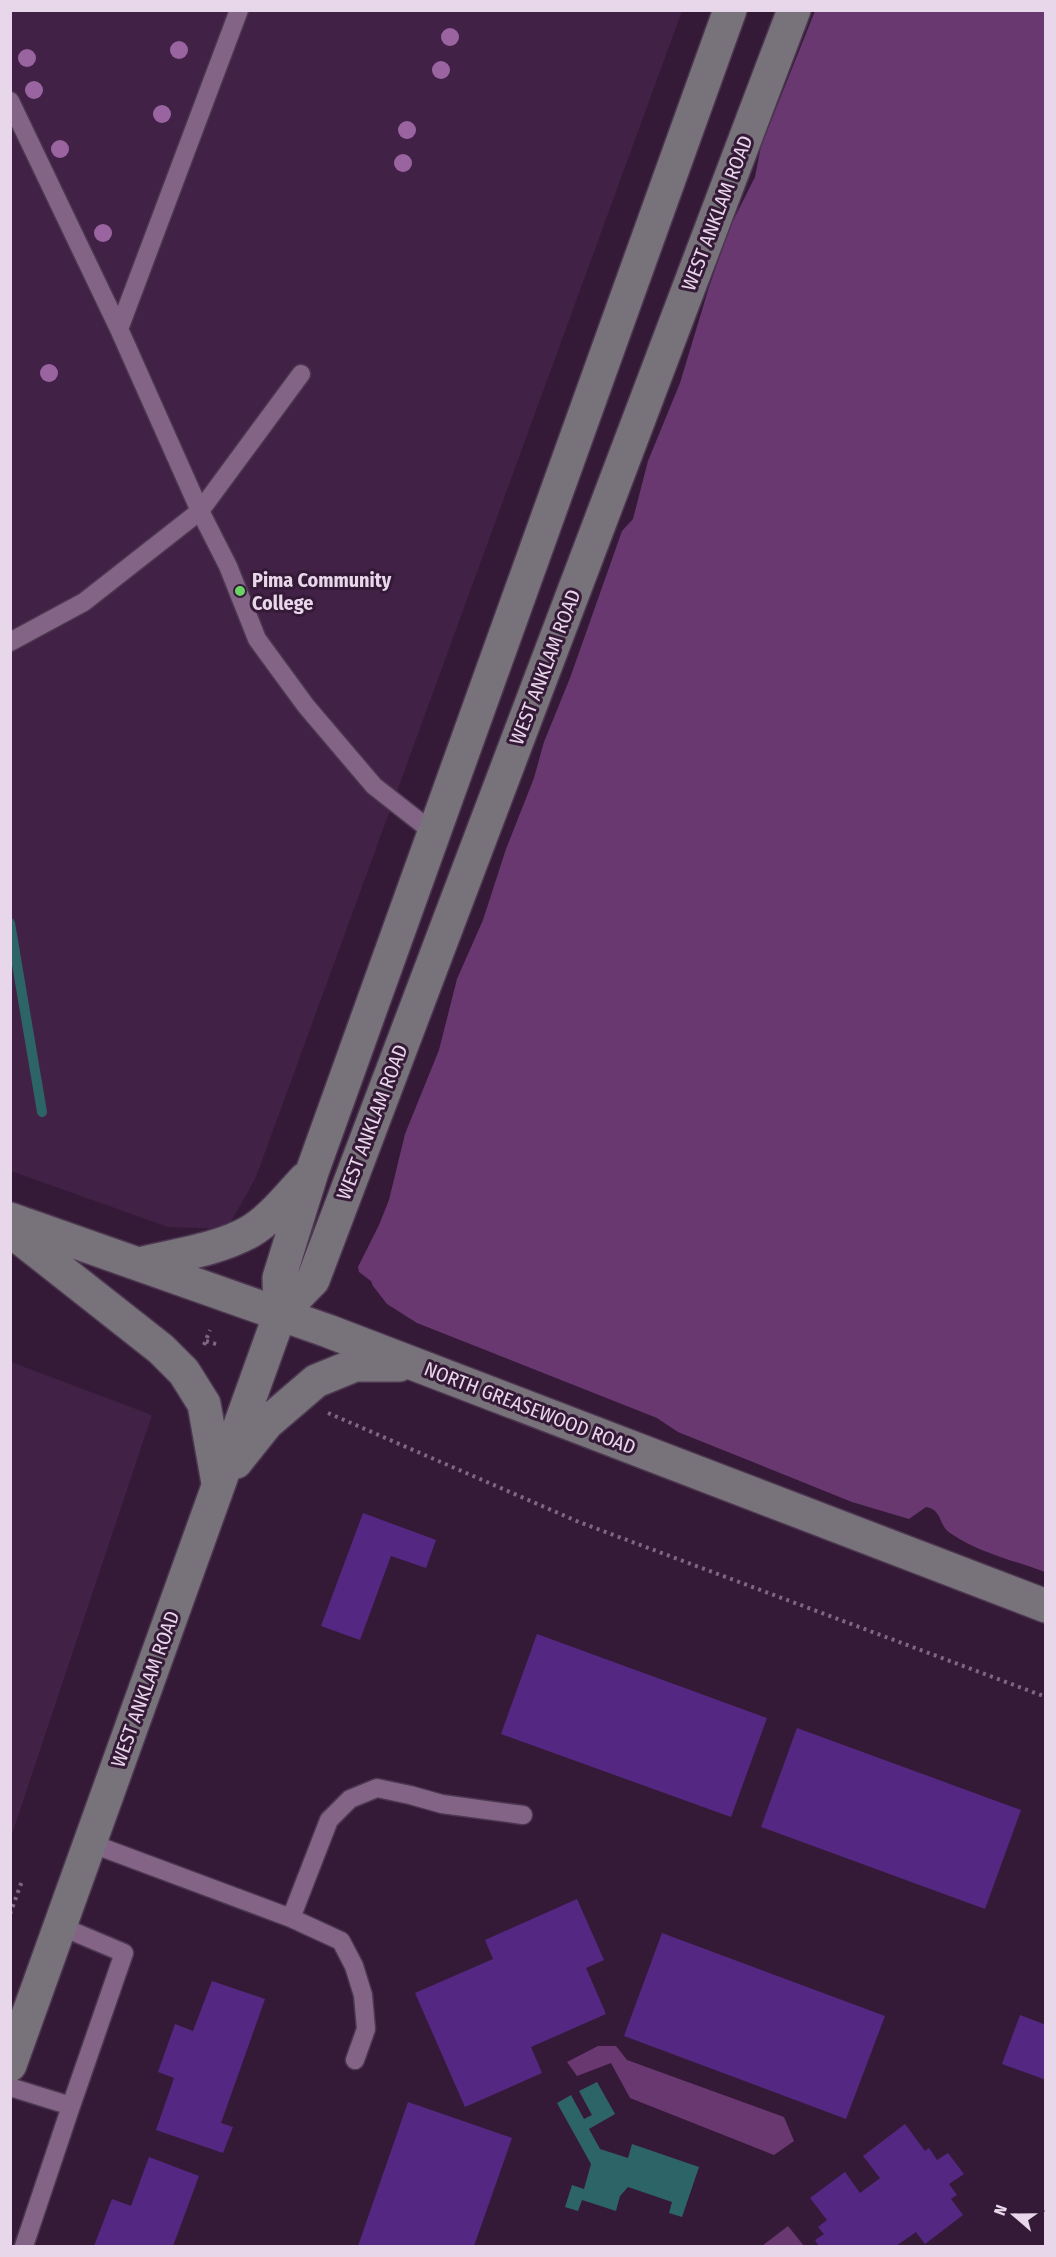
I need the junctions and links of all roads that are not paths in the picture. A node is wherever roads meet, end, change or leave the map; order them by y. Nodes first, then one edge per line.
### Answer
1 (239, 10) edge
2 (730, 10) edge
3 (794, 10) edge
4 (10, 101) edge
5 (120, 329) junction
6 (301, 374) dead end
7 (200, 511) junction
8 (10, 642) edge
9 (434, 832) junction
10 (312, 1172) junction
11 (10, 1219) edge
12 (10, 1230) edge
13 (139, 1264) junction
14 (280, 1314) junction
15 (417, 1365) junction
16 (219, 1485) junction
17 (1046, 1606) edge
18 (523, 1815) dead end
19 (90, 1843) junction
20 (291, 1918) junction
21 (60, 1926) junction
22 (355, 2060) dead end
23 (10, 2065) edge
24 (10, 2087) edge
25 (71, 2106) junction
26 (24, 2247) edge

1 - 5 lane
2 - 9 main road, WEST ANKLAM ROAD
3 - 14 main road, WEST ANKLAM ROAD
4 - 5 lane
5 - 7 lane
6 - 7 lane
7 - 8 lane
7 - 9 lane
9 - 10 main road, WEST ANKLAM ROAD
10 - 13 main road
10 - 14 main road, WEST ANKLAM ROAD
11 - 13 main road, NORTH GREASEWOOD ROAD
12 - 16 main road
13 - 14 main road, NORTH GREASEWOOD ROAD
14 - 15 main road, NORTH GREASEWOOD ROAD
14 - 16 main road, WEST ANKLAM ROAD
15 - 16 main road
15 - 17 main road, NORTH GREASEWOOD ROAD
16 - 19 main road, WEST ANKLAM ROAD
18 - 20 lane
19 - 20 lane
19 - 21 main road, WEST ANKLAM ROAD
20 - 22 lane
21 - 23 main road, WEST ANKLAM ROAD
21 - 25 lane
24 - 25 lane
25 - 26 lane

